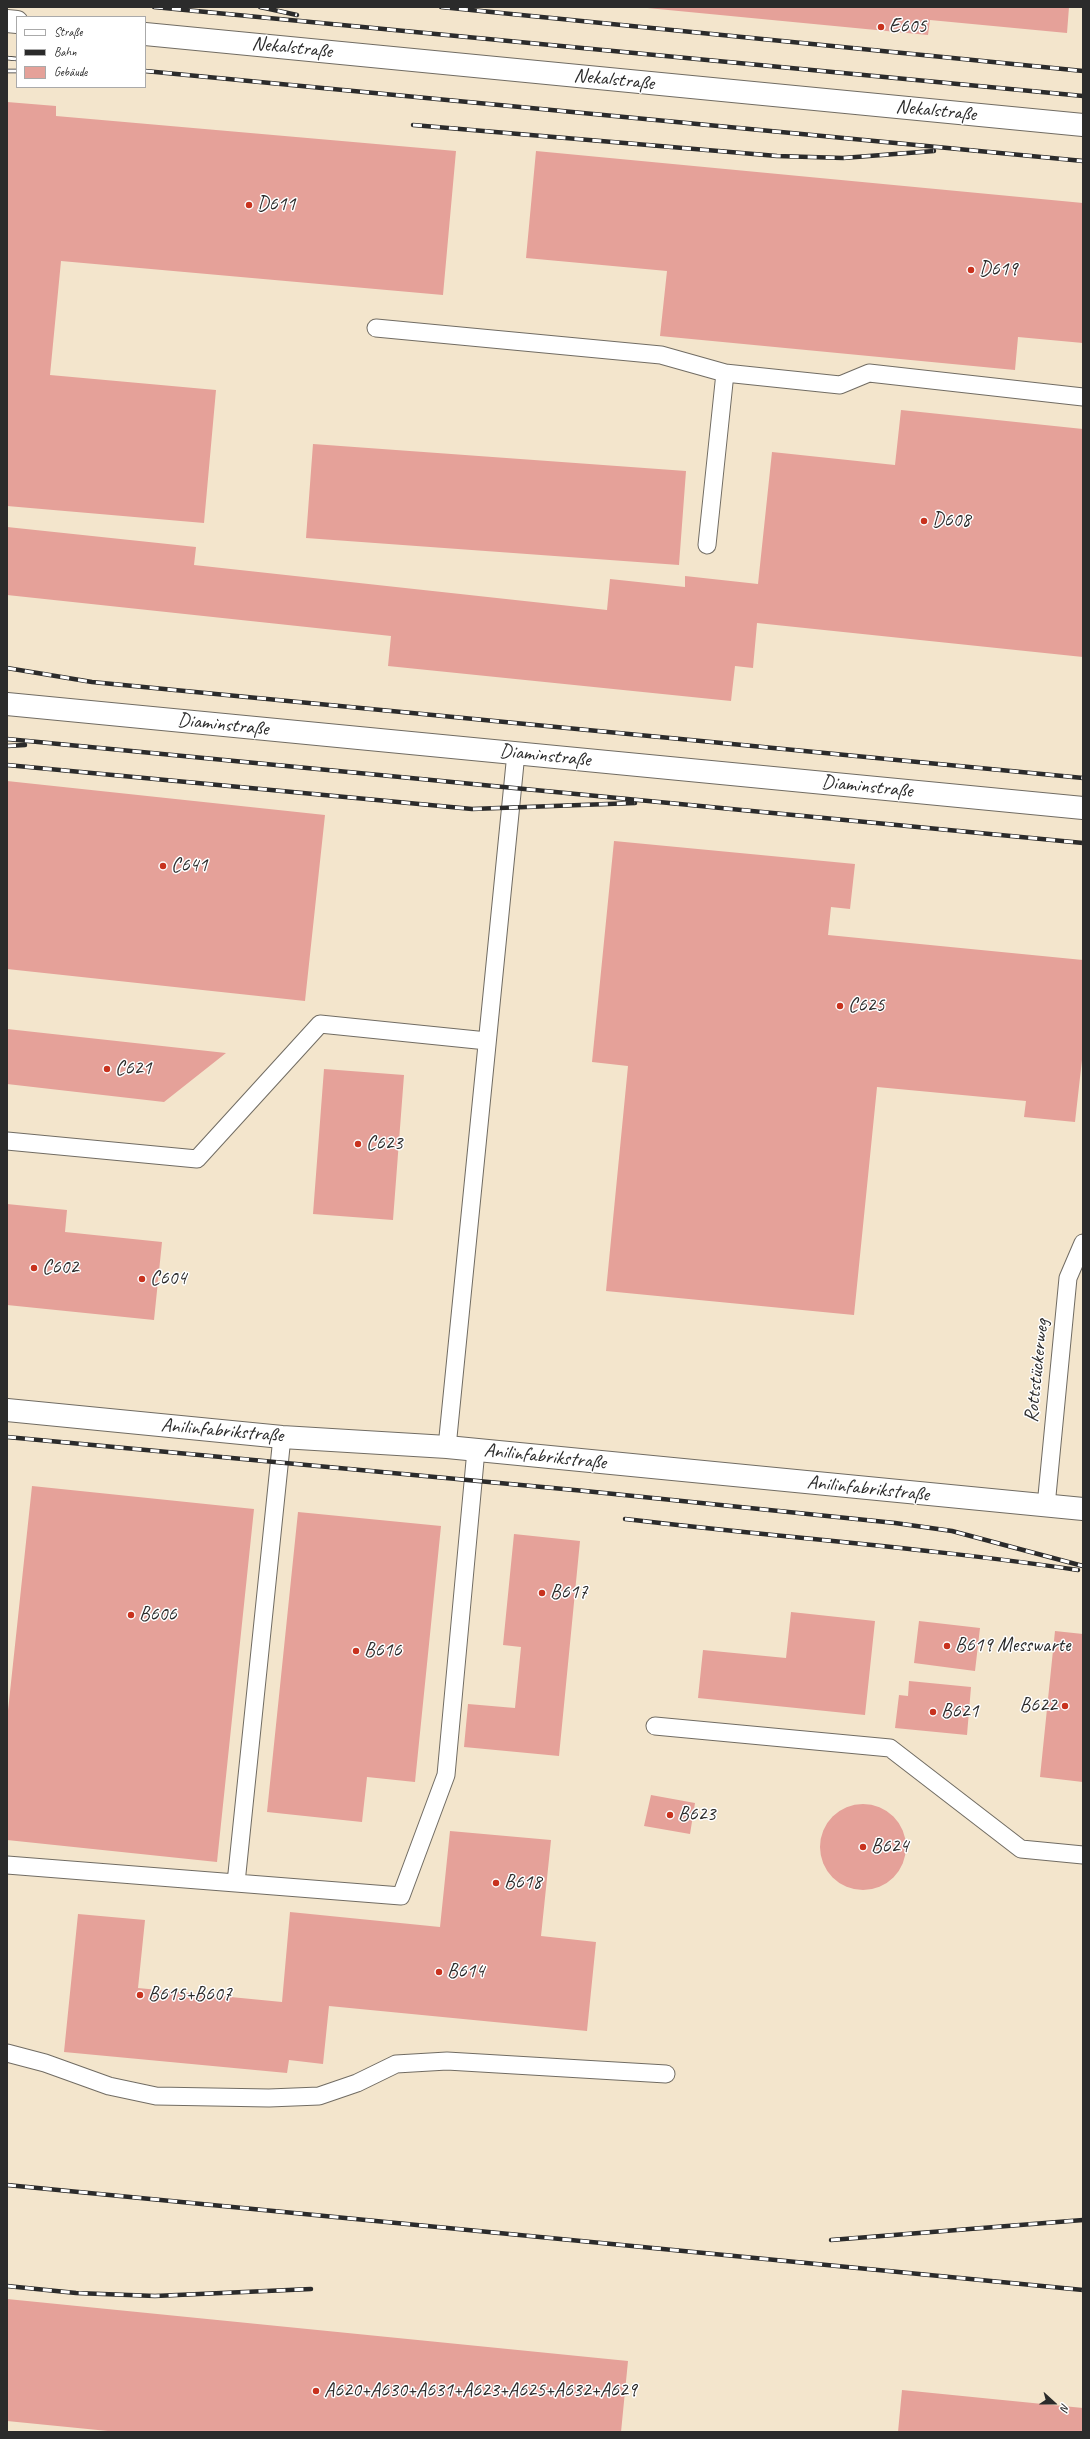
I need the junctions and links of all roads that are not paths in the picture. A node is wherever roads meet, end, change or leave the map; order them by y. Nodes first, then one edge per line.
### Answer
1 (146, 34) edge
2 (1083, 125) edge
3 (376, 328) dead end
4 (725, 373) junction
5 (1083, 397) edge
6 (707, 545) dead end
7 (7, 704) edge
8 (516, 753) junction
9 (1083, 808) edge
10 (487, 1041) junction
11 (7, 1141) edge
12 (1083, 1243) edge
13 (7, 1410) edge
14 (282, 1437) junction
15 (447, 1447) junction
16 (476, 1450) junction
17 (1046, 1506) junction
18 (1083, 1510) edge
19 (655, 1726) dead end
20 (1083, 1854) edge
21 (7, 1865) edge
22 (236, 1883) junction
23 (7, 2053) edge
24 (666, 2074) dead end

1 - 2 street, Nekalstraße
3 - 4 lane
4 - 5 lane
4 - 6 lane
7 - 8 street, Diaminstraße
8 - 9 street, Diaminstraße
8 - 10 lane
10 - 11 lane
10 - 15 lane
12 - 17 lane, Rottstückerweg
13 - 14 street, Anilinfabrikstraße
14 - 15 street, Anilinfabrikstraße
14 - 22 lane
15 - 16 street, Anilinfabrikstraße
16 - 17 street, Anilinfabrikstraße
16 - 22 lane
17 - 18 street, Anilinfabrikstraße
19 - 20 lane
21 - 22 lane
23 - 24 lane

